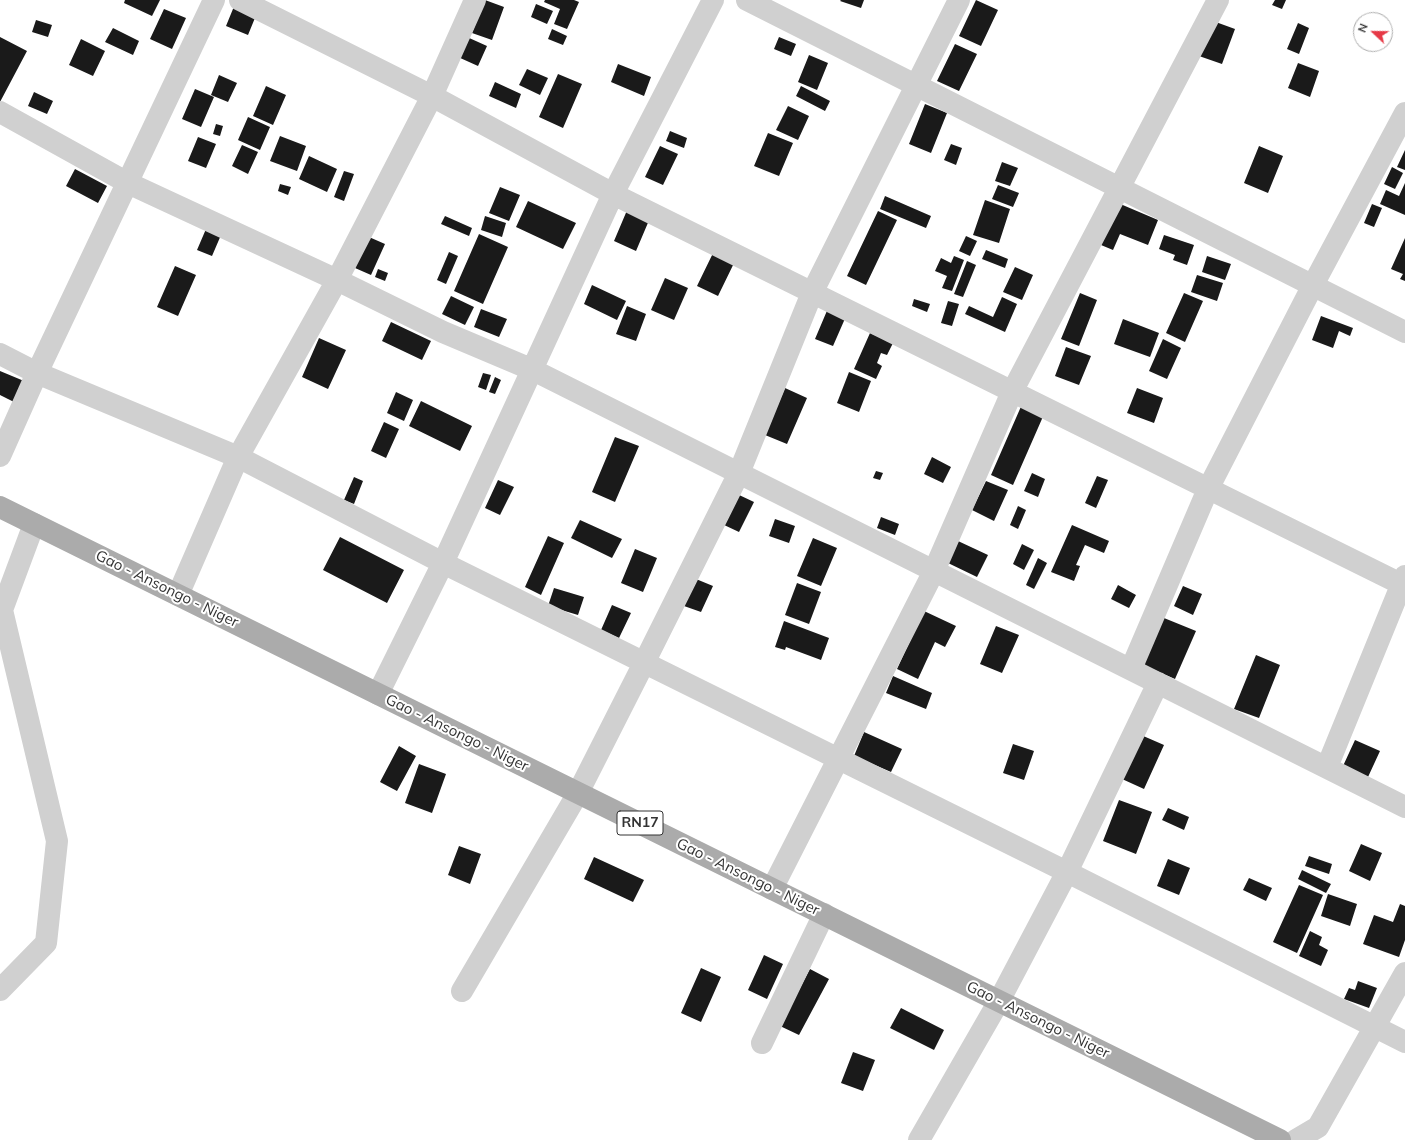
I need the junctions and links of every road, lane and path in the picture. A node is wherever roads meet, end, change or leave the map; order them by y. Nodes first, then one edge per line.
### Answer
1 (214, 0) edge
2 (240, 0) edge
3 (474, 0) edge
4 (713, 0) edge
5 (747, 0) edge
6 (959, 0) edge
7 (1218, 0) edge
8 (916, 85) junction
9 (432, 96) junction
10 (0, 112) edge
11 (1405, 113) edge
12 (128, 182) junction
13 (1119, 187) junction
14 (613, 194) junction
15 (337, 280) junction
16 (1313, 285) junction
17 (812, 292) junction
18 (1405, 332) edge
19 (0, 354) edge
20 (533, 370) junction
21 (37, 373) junction
22 (1012, 392) junction
23 (0, 456) edge
24 (238, 457) junction
25 (740, 473) junction
26 (1208, 489) junction
27 (0, 507) edge
28 (34, 524) junction
29 (443, 563) junction
30 (934, 571) junction
31 (1404, 582) edge
32 (178, 595) junction
33 (644, 663) junction
34 (1131, 669) junction
35 (1158, 683) junction
36 (378, 694) junction
37 (838, 759) junction
38 (1327, 768) junction
39 (578, 793) junction
40 (1405, 807) edge
41 (1066, 872) junction
42 (772, 889) junction
43 (824, 914) junction
44 (1405, 973) edge
45 (0, 990) edge
46 (462, 991) dead end
47 (999, 1001) junction
48 (1374, 1027) junction
49 (1405, 1042) edge
50 (762, 1043) dead end
51 (923, 1138) edge
52 (1280, 1140) edge
53 (1296, 1140) edge

1 - 12 street
2 - 9 street
3 - 9 street
4 - 14 street
5 - 8 street
6 - 8 street
7 - 13 street
8 - 13 street
8 - 17 street
9 - 14 street
9 - 15 street
10 - 12 street
11 - 16 street
12 - 15 street
12 - 21 street
13 - 16 street
13 - 22 street
14 - 17 street
14 - 20 street
15 - 20 street
15 - 24 street
16 - 18 street
16 - 26 street
17 - 22 street
17 - 25 street
19 - 21 street
20 - 25 street
20 - 29 street
21 - 23 street
21 - 24 street
22 - 26 street
22 - 30 street
24 - 29 street
24 - 32 street
25 - 30 street
25 - 33 street
26 - 31 street
26 - 34 street
27 - 28 main road, Gao - Ansongo - Niger / RN17
28 - 32 main road, Gao - Ansongo - Niger / RN17
28 - 45 street
29 - 33 street
29 - 36 street
30 - 34 street
30 - 37 street
31 - 38 street
32 - 36 main road, Gao - Ansongo - Niger / RN17
33 - 37 street
33 - 39 street
34 - 35 street
35 - 38 street
35 - 41 street
36 - 39 main road, Gao - Ansongo - Niger / RN17
37 - 41 street
37 - 42 street
38 - 40 street
39 - 42 main road, Gao - Ansongo - Niger / RN17
39 - 46 street
41 - 47 street
41 - 48 street
42 - 43 main road, Gao - Ansongo - Niger / RN17
43 - 47 main road, Gao - Ansongo - Niger / RN17
43 - 50 street
44 - 48 street
47 - 51 street
47 - 52 main road, Gao - Ansongo - Niger / RN17
48 - 49 street
48 - 53 street

